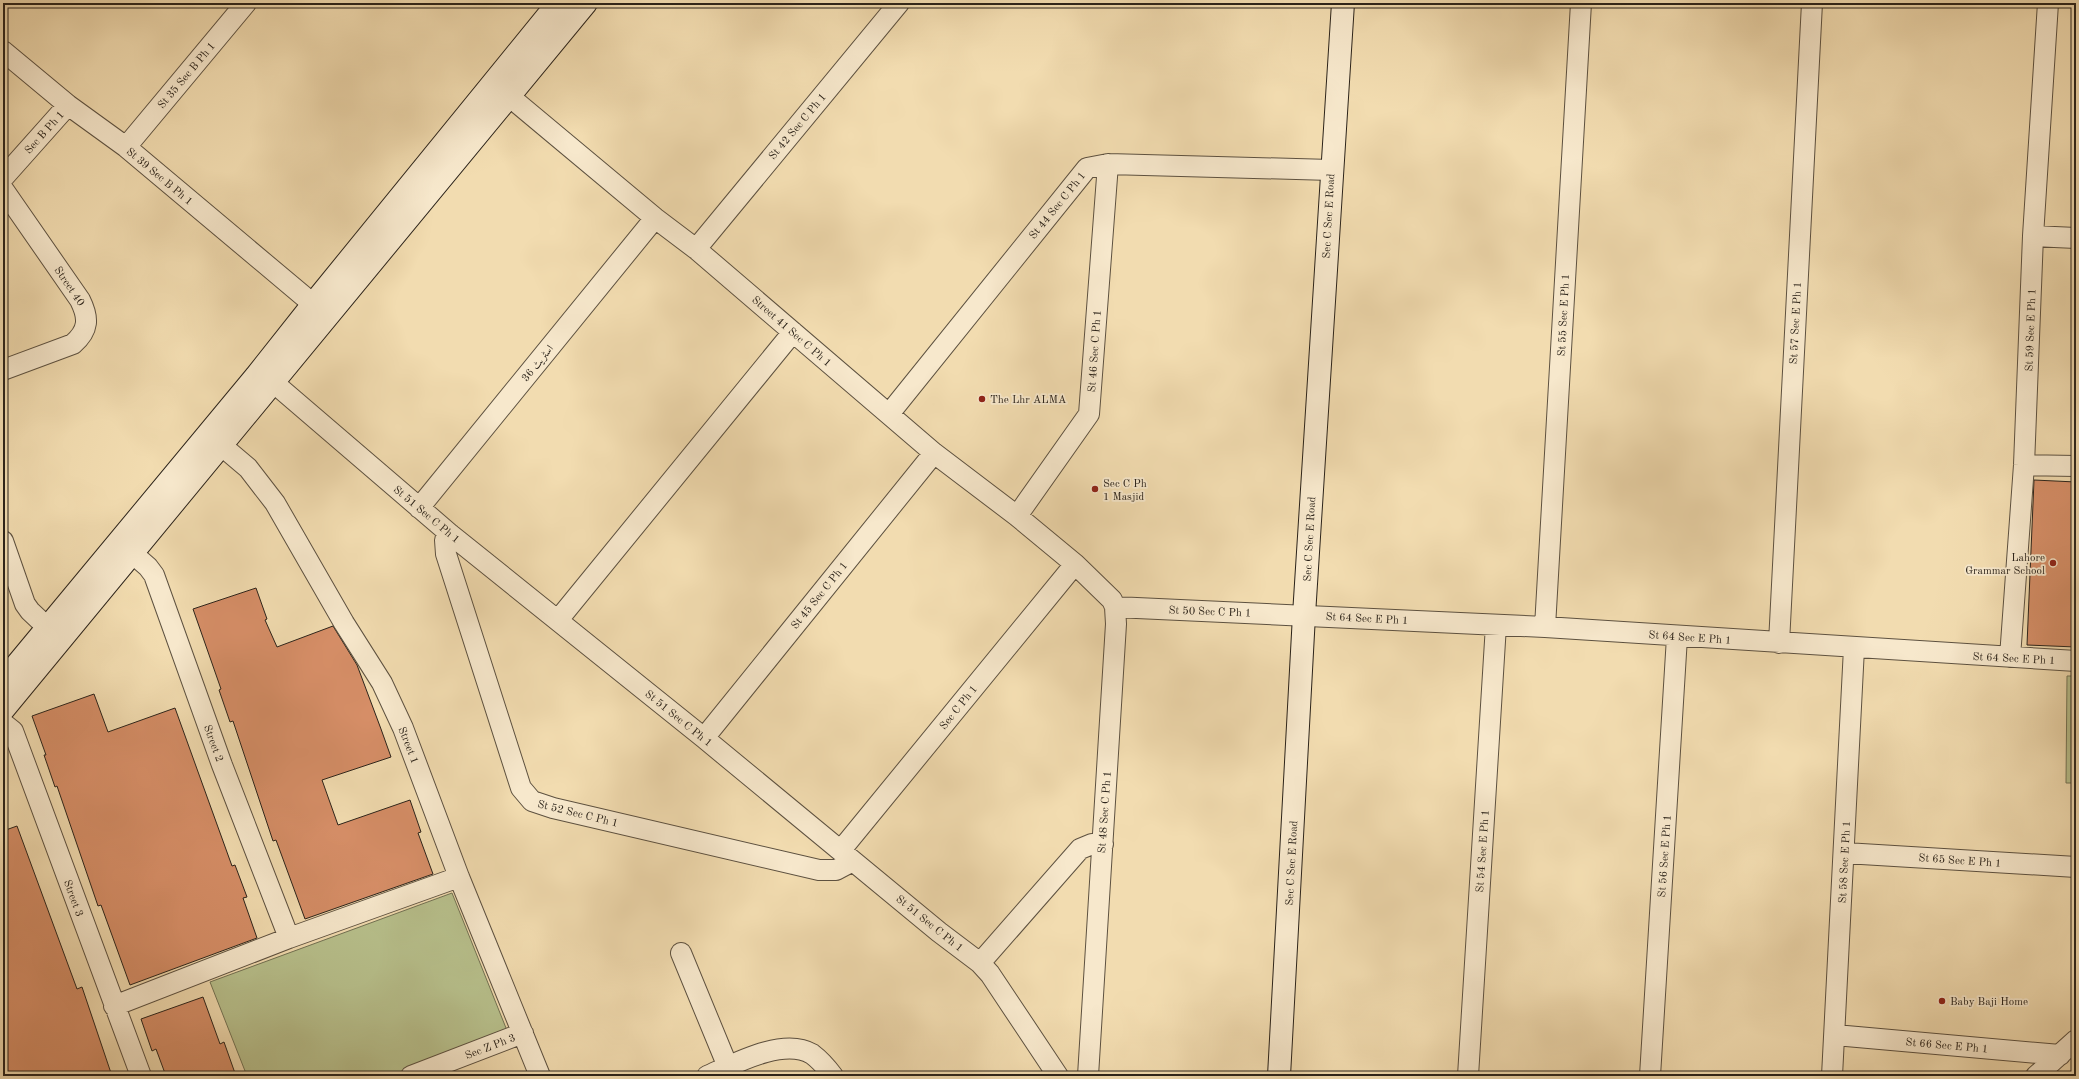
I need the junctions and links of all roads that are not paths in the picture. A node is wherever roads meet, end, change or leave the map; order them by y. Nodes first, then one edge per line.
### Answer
1 (246, 3) edge
2 (558, 3) edge
3 (586, 3) edge
4 (899, 3) edge
5 (1343, 3) edge
6 (1581, 3) edge
7 (1812, 3) edge
8 (2048, 3) edge
9 (3, 51) edge
10 (510, 97) junction
11 (68, 105) junction
12 (126, 147) junction
13 (1108, 164) junction
14 (1331, 170) junction
15 (3, 178) edge
16 (3, 189) edge
17 (655, 218) junction
18 (2034, 236) junction
19 (2076, 238) edge
20 (696, 249) junction
21 (313, 304) junction
22 (793, 332) junction
23 (3, 370) edge
24 (274, 383) junction
25 (889, 414) junction
26 (222, 446) junction
27 (934, 453) junction
28 (2024, 465) junction
29 (2076, 466) edge
30 (418, 508) junction
31 (1017, 516) junction
32 (450, 534) junction
33 (3, 541) edge
34 (132, 553) junction
35 (1075, 564) junction
36 (1115, 607) junction
37 (1304, 615) junction
38 (558, 620) junction
39 (1496, 625) junction
40 (1545, 627) junction
41 (48, 628) junction
42 (1677, 637) junction
43 (1779, 643) junction
44 (1854, 648) junction
45 (2010, 657) junction
46 (2076, 661) edge
47 (3, 681) edge
48 (3, 710) edge
49 (3, 724) edge
50 (704, 738) junction
51 (1102, 844) junction
52 (1845, 853) junction
53 (847, 856) junction
54 (2076, 867) edge
55 (459, 877) junction
56 (289, 938) junction
57 (681, 953) dead end
58 (980, 963) junction
59 (114, 1006) junction
60 (523, 1034) junction
61 (1835, 1035) junction
62 (2076, 1040) edge
63 (2060, 1055) junction
64 (728, 1067) junction
65 (141, 1076) edge
66 (411, 1076) edge
67 (540, 1076) edge
68 (707, 1076) edge
69 (833, 1076) edge
70 (1058, 1076) edge
71 (1088, 1076) edge
72 (1279, 1076) edge
73 (1468, 1076) edge
74 (1650, 1076) edge
75 (1832, 1076) edge
76 (2036, 1076) edge

1 - 12 street, St 35 Sec B Ph 1
2 - 21 main road
3 - 10 main road
4 - 20 street, St 42 Sec C Ph 1
5 - 14 main road, Sec C Sec E Road
6 - 40 street, St 55 Sec E Ph 1
7 - 43 street, St 57 Sec E Ph 1
8 - 18 street, St 59 Sec E Ph 1
9 - 11 street, St 39 Sec B Ph 1
10 - 17 street, Street 41 Sec C Ph 1
10 - 24 main road
11 - 12 street, St 39 Sec B Ph 1
11 - 15 street, Sec B Ph 1
12 - 21 street, St 39 Sec B Ph 1
13 - 14 street, St 44 Sec C Ph 1
13 - 25 street, St 44 Sec C Ph 1
13 - 31 street, St 46 Sec C Ph 1
14 - 37 main road, Sec C Sec E Road
16 - 23 street, Street 40
17 - 20 street, Street 41 Sec C Ph 1
17 - 30 street, اسٹریٹ 36
18 - 19 street
18 - 28 street, St 59 Sec E Ph 1
20 - 22 street, Street 41 Sec C Ph 1
21 - 41 main road
22 - 25 street, Street 41 Sec C Ph 1
22 - 38 street
24 - 26 main road
24 - 30 street, St 51 Sec C Ph 1
25 - 27 street, Street 41 Sec C Ph 1
26 - 34 main road
26 - 55 street, Street 1
27 - 31 street, Street 41 Sec C Ph 1
27 - 50 street, St 45 Sec C Ph 1
28 - 29 street
28 - 45 street, St 59 Sec E Ph 1
30 - 32 street, St 51 Sec C Ph 1
31 - 35 street, Street 41 Sec C Ph 1
32 - 38 street, St 51 Sec C Ph 1
32 - 53 street, St 52 Sec C Ph 1
33 - 41 street
34 - 48 main road
34 - 56 street, Street 2
35 - 36 street
35 - 53 street, Sec C Ph 1
36 - 37 street, St 50 Sec C Ph 1
36 - 51 street, St 48 Sec C Ph 1
37 - 39 street, St 64 Sec E Ph 1
37 - 72 main road, Sec C Sec E Road
38 - 50 street, St 51 Sec C Ph 1
39 - 40 street, St 64 Sec E Ph 1
39 - 73 street, St 54 Sec E Ph 1
40 - 42 street, St 64 Sec E Ph 1
41 - 47 main road
42 - 43 street, St 64 Sec E Ph 1
42 - 74 street, St 56 Sec E Ph 1
43 - 44 street, St 64 Sec E Ph 1
44 - 45 street, St 64 Sec E Ph 1
44 - 52 street, St 58 Sec E Ph 1
45 - 46 street, St 64 Sec E Ph 1
49 - 59 street, Street 3
50 - 53 street, St 51 Sec C Ph 1
51 - 58 street
51 - 71 street, St 48 Sec C Ph 1
52 - 54 street, St 65 Sec E Ph 1
52 - 61 street, St 58 Sec E Ph 1
53 - 58 street, St 51 Sec C Ph 1
55 - 56 street
55 - 60 street, Street 1
56 - 59 street
57 - 64 street
58 - 70 street, St 51 Sec C Ph 1
59 - 65 street, Street 3
60 - 66 street, Sec Z Ph 3
60 - 67 street, Street 1
61 - 63 street, St 66 Sec E Ph 1
61 - 75 street, St 58 Sec E Ph 1
62 - 63 street
63 - 76 street
64 - 68 street
64 - 69 street

